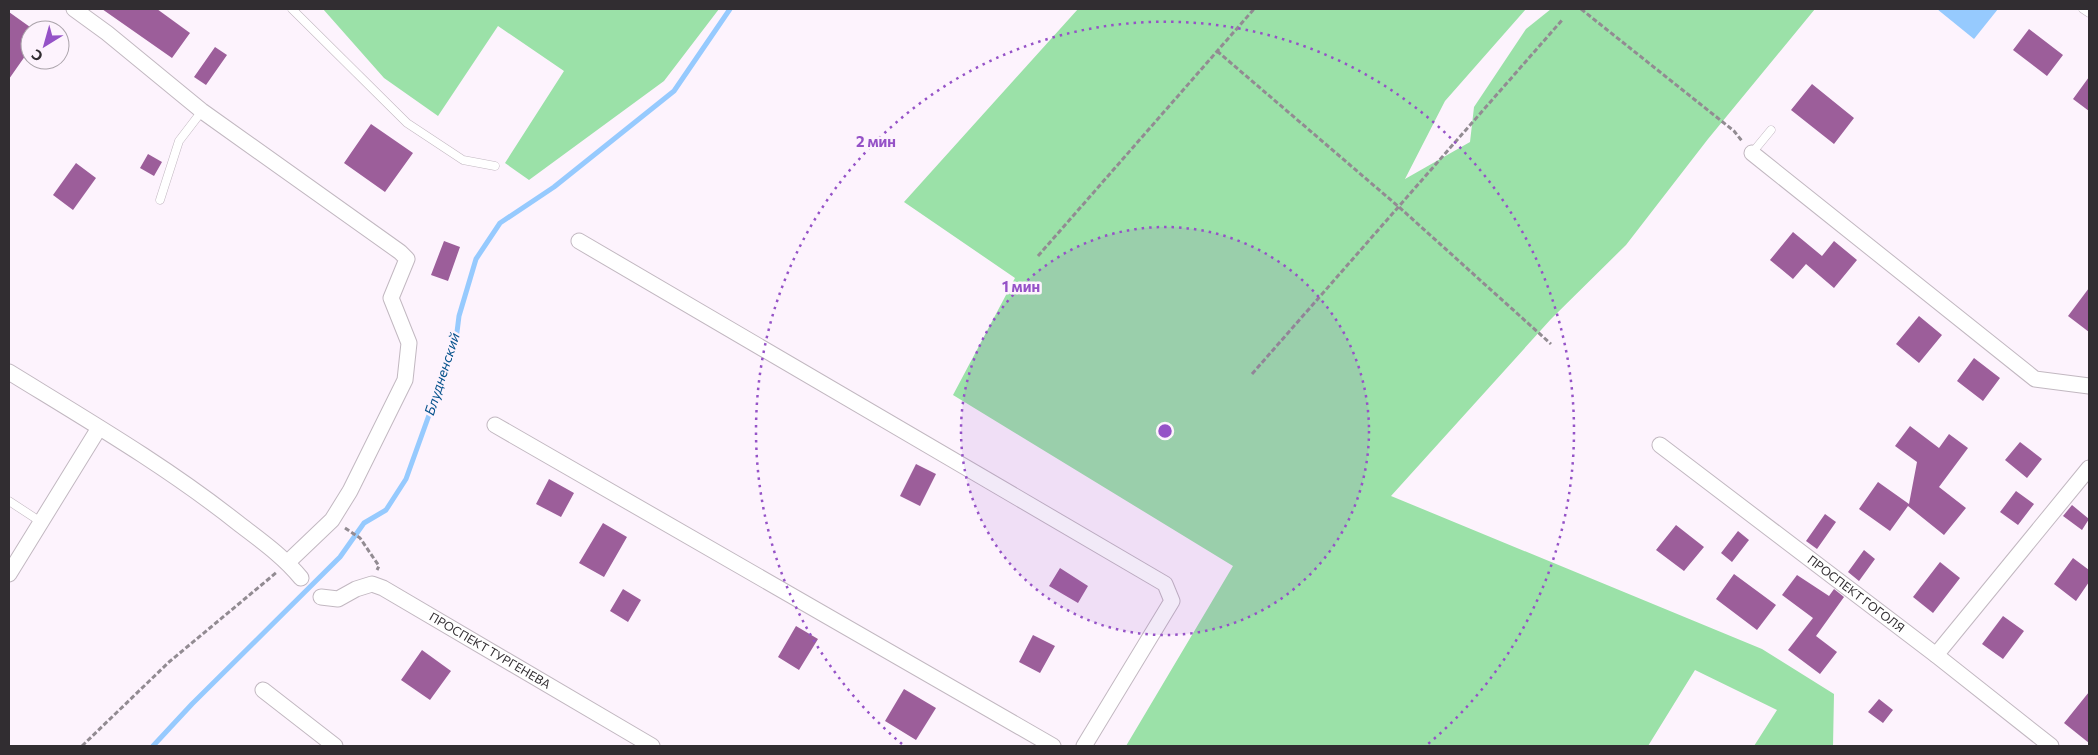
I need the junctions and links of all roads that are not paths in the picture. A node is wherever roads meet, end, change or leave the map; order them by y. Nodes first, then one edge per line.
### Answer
1 (74, 9) edge
2 (292, 9) edge
3 (2083, 9) edge
4 (2089, 13) edge
5 (202, 111) junction
6 (1771, 130) dead end
7 (1752, 153) joint
8 (495, 166) dead end
9 (160, 200) dead end
10 (578, 241) dead end
11 (9, 372) edge
12 (2089, 386) edge
13 (495, 425) dead end
14 (99, 428) junction
15 (1660, 445) dead end
16 (2089, 468) edge
17 (9, 502) edge
18 (41, 522) junction
19 (288, 562) junction
20 (9, 574) edge
21 (301, 578) dead end
22 (321, 597) dead end
23 (1936, 655) junction
24 (263, 690) dead end
25 (335, 746) edge
26 (652, 746) edge
27 (1053, 746) edge
28 (1084, 746) edge
29 (2050, 746) edge

1 - 5 street
2 - 8 lane
3 - 4 lane
5 - 9 lane
5 - 19 street
6 - 7 lane
7 - 12 street
10 - 28 street
11 - 14 street
13 - 27 street
14 - 18 street
14 - 19 street
15 - 23 street, ПРОСПЕКТ ГОГОЛЯ
16 - 23 street
17 - 18 lane
18 - 20 street
19 - 21 street
22 - 26 street, ПРОСПЕКТ ТУРГЕНЕВА
23 - 29 street, ПРОСПЕКТ ГОГОЛЯ
24 - 25 street

